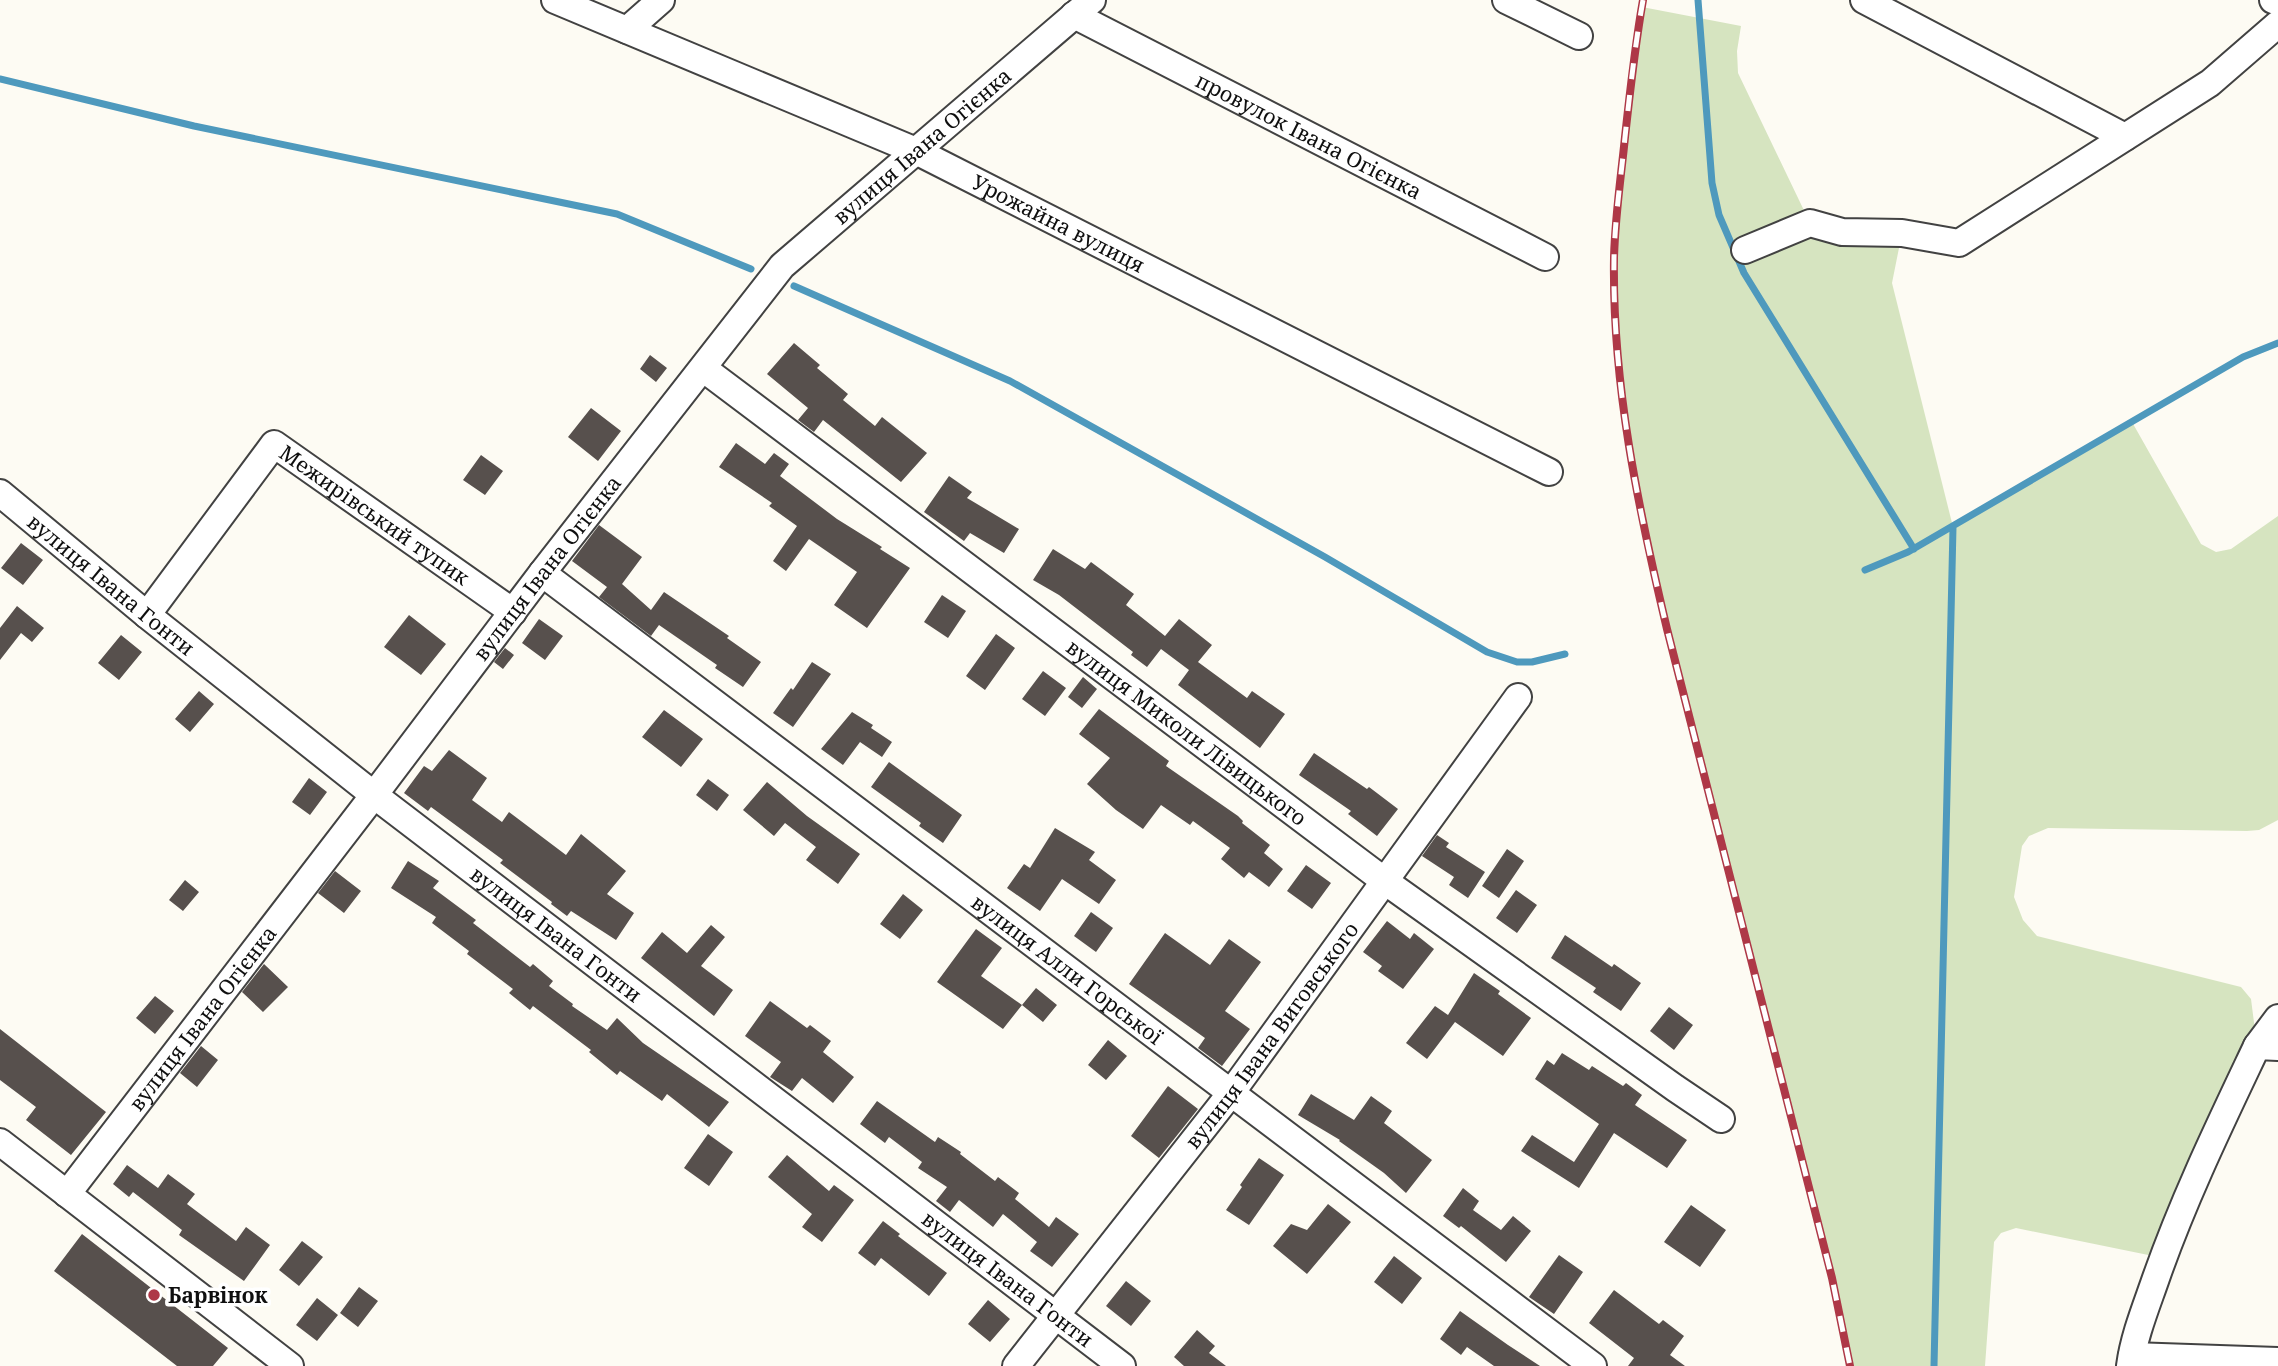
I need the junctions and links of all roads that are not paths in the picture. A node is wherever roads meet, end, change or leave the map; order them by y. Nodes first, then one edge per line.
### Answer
1 (555, 0) edge
2 (661, 0) edge
3 (1506, 0) edge
4 (1864, 0) edge
5 (2273, 0) edge
6 (2278, 2) edge
7 (1083, 7) edge
8 (2278, 24) edge
9 (627, 30) junction
10 (1578, 36) dead end
11 (2126, 137) junction
12 (916, 150) junction
13 (1745, 250) dead end
14 (1545, 257) dead end
15 (704, 369) junction
16 (1549, 472) dead end
17 (0, 493) edge
18 (542, 573) junction
19 (513, 612) junction
20 (147, 615) junction
21 (1518, 697) dead end
22 (374, 795) junction
23 (1386, 882) junction
24 (2278, 1018) edge
25 (2268, 1047) edge
26 (1231, 1093) junction
27 (1721, 1119) dead end
28 (0, 1142) edge
29 (66, 1194) junction
30 (1054, 1316) junction
31 (2131, 1361) edge
32 (2278, 1361) edge
33 (290, 1366) edge
34 (1016, 1366) edge
35 (1122, 1366) edge
36 (1593, 1366) edge

1 - 9 street, Урожайна вулиця
2 - 9 street
3 - 10 street
4 - 11 street
5 - 6 street
7 - 12 street, вулиця Івана Огієнка
7 - 14 street, провулок Івана Огієнка
8 - 11 street
9 - 12 street, Урожайна вулиця
11 - 13 street
12 - 15 street, вулиця Івана Огієнка
12 - 16 street, Урожайна вулиця
15 - 18 street, вулиця Івана Огієнка
15 - 23 street, вулиця Миколи Лівицького
17 - 20 street, вулиця Івана Гонти
18 - 19 street, вулиця Івана Огієнка
18 - 26 street, вулиця Алли Горської
19 - 20 street, Межирівський тупик
19 - 22 street, вулиця Івана Огієнка
20 - 22 street, вулиця Івана Гонти
21 - 23 street, вулиця Івана Виговського
22 - 29 street, вулиця Івана Огієнка
22 - 30 street, вулиця Івана Гонти
23 - 26 street, вулиця Івана Виговського
23 - 27 street, вулиця Миколи Лівицького
24 - 25 street
25 - 31 street
26 - 30 street, вулиця Івана Виговського
26 - 36 street, вулиця Алли Горської
28 - 29 street
29 - 33 street
30 - 34 street, вулиця Івана Виговського
30 - 35 street, вулиця Івана Гонти
31 - 32 street

